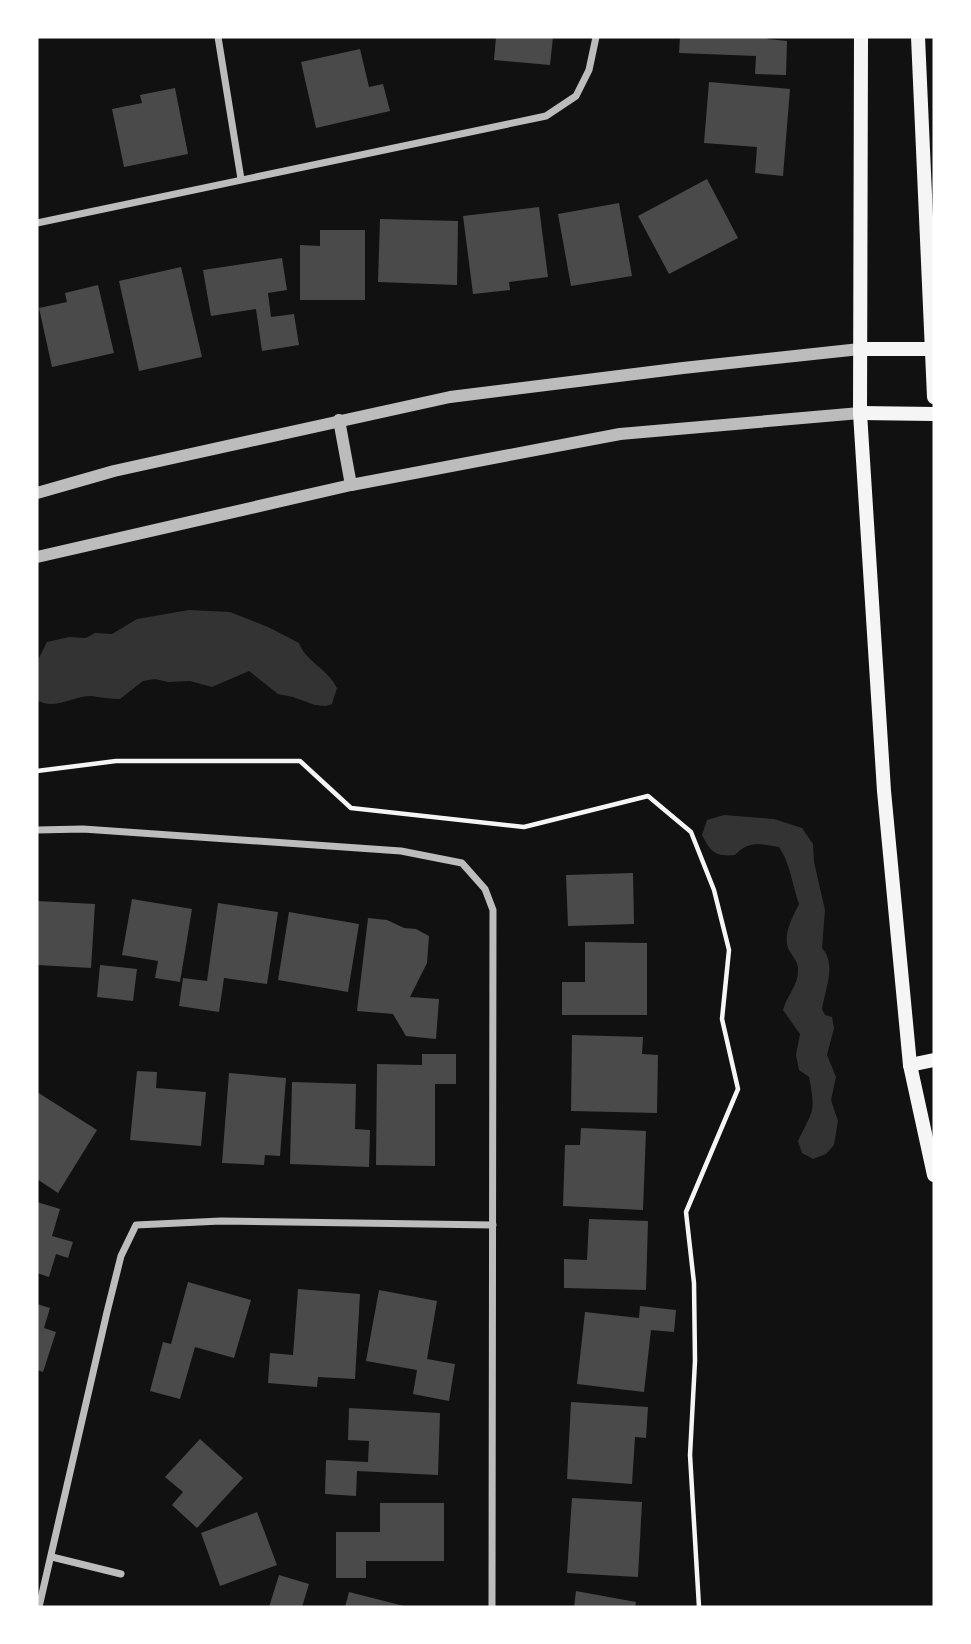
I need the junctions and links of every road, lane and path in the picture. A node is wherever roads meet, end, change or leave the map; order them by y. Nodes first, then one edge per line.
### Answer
1 (218, 37) edge
2 (596, 37) edge
3 (861, 37) edge
4 (918, 37) edge
5 (241, 179) junction
6 (37, 222) edge
7 (860, 349) junction
8 (932, 349) edge
9 (934, 397) edge
10 (860, 413) junction
11 (934, 414) edge
12 (339, 420) junction
13 (351, 485) junction
14 (37, 493) edge
15 (37, 558) edge
16 (37, 771) edge
17 (37, 830) edge
18 (934, 1060) edge
19 (910, 1065) junction
20 (934, 1175) edge
21 (492, 1224) junction
22 (52, 1557) junction
23 (121, 1574) dead end
24 (39, 1607) edge
25 (492, 1607) edge
26 (699, 1607) edge

1 - 5 street
2 - 5 street
3 - 7 main road
4 - 8 main road
5 - 6 street
7 - 8 main road
7 - 10 main road
7 - 12 street
8 - 9 main road
10 - 11 main road
10 - 13 street
10 - 19 main road
12 - 13 street
12 - 14 street
13 - 15 street
16 - 26 path
17 - 21 street
18 - 19 main road
19 - 20 main road
21 - 22 street
21 - 25 street
22 - 23 street
22 - 24 street

